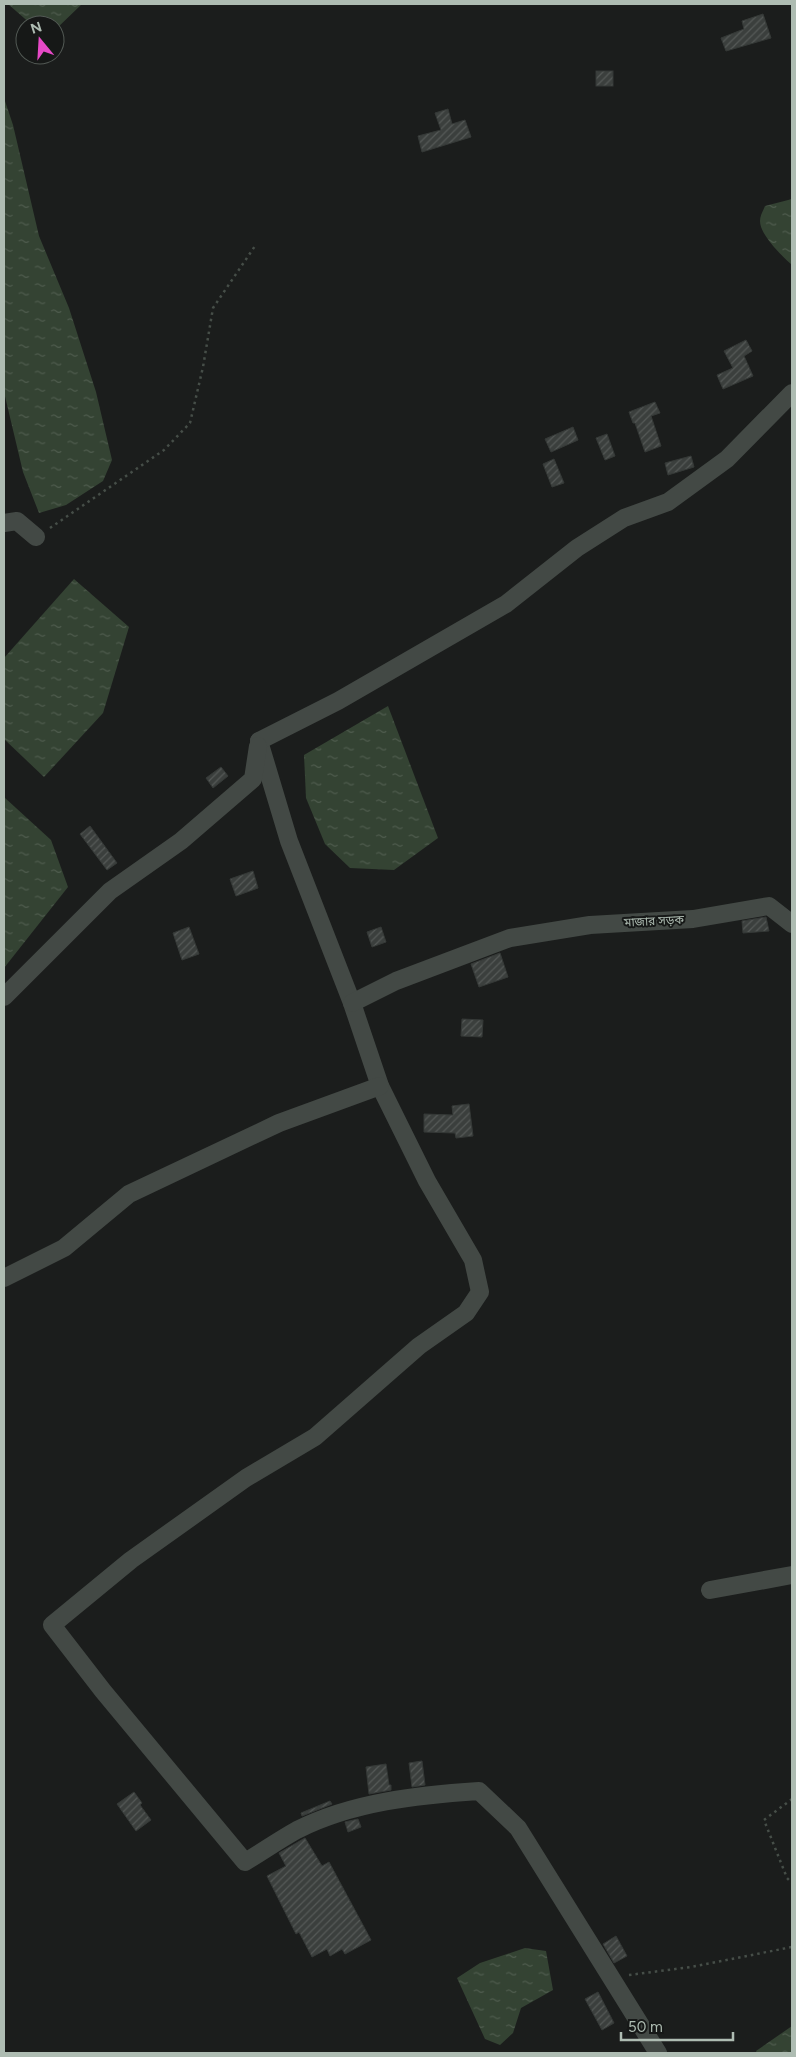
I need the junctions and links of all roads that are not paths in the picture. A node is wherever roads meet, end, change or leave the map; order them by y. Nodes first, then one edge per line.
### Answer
1 (792, 393) edge
2 (4, 523) edge
3 (36, 537) road end
4 (259, 741) junction
5 (792, 924) edge
6 (4, 997) edge
7 (352, 1003) junction
8 (380, 1086) junction
9 (4, 1278) edge
10 (792, 1575) edge
11 (710, 1590) dead end
12 (658, 2053) edge

1 - 4 street
2 - 3 street
4 - 6 street
4 - 7 street
5 - 7 street, মাজার সড়ক
7 - 8 street
8 - 9 street
8 - 12 street
10 - 11 street

